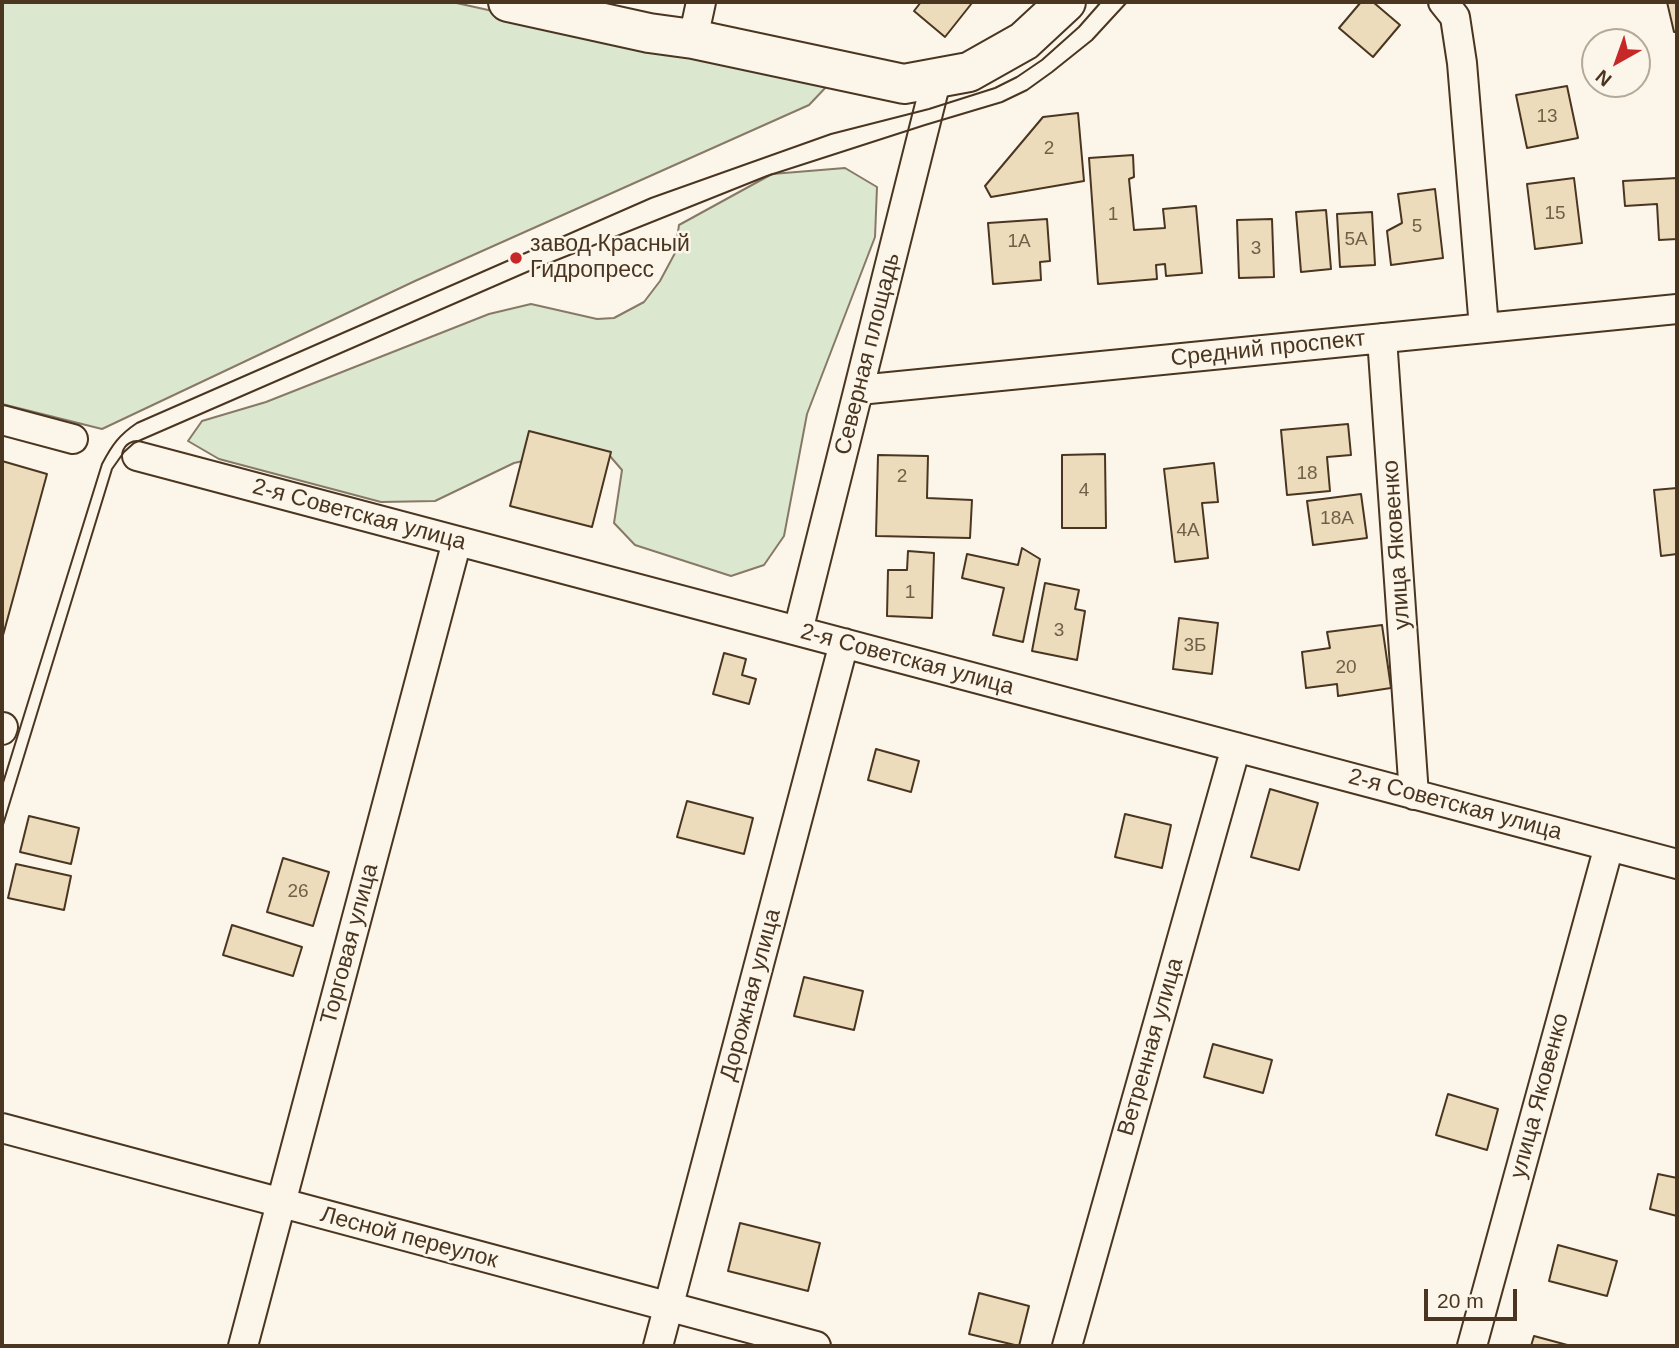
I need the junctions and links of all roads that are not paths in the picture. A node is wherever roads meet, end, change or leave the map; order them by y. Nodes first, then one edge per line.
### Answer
1 (508, 2) edge
2 (701, 2) edge
3 (1443, 2) edge
4 (1064, 4) edge
5 (693, 39) junction
6 (937, 78) junction
7 (1677, 309) edge
8 (1484, 328) junction
9 (1382, 338) junction
10 (859, 390) junction
11 (2, 420) edge
12 (73, 439) dead end
13 (136, 456) dead end
14 (457, 541) junction
15 (798, 631) junction
16 (844, 643) junction
17 (1236, 747) junction
18 (1414, 794) junction
19 (1609, 846) junction
20 (1677, 864) edge
21 (2, 1128) edge
22 (281, 1204) junction
23 (669, 1307) junction
24 (243, 1346) edge
25 (658, 1346) edge
26 (816, 1346) edge
27 (1067, 1346) edge
28 (1472, 1346) edge

1 - 5 main road
2 - 5 street
3 - 8 street
4 - 6 main road
5 - 6 main road
6 - 10 street, Северная площадь
7 - 8 street, Средний проспект
8 - 9 street, Средний проспект
9 - 10 street, Средний проспект
9 - 18 street, улица Яковенко
10 - 15 street, Северная площадь
11 - 12 street
13 - 14 street, 2-я Советская улица
14 - 15 street, 2-я Советская улица
14 - 22 street, Торговая улица
15 - 16 street, 2-я Советская улица
16 - 17 street, 2-я Советская улица
16 - 23 street, Дорожная улица
17 - 18 street, 2-я Советская улица
17 - 27 street, Ветренная улица
18 - 19 street, 2-я Советская улица
19 - 20 street, 2-я Советская улица
19 - 28 street, улица Яковенко
21 - 22 street, Лесной переулок
22 - 23 street, Лесной переулок
22 - 24 street, Торговая улица
23 - 25 street, Дорожная улица
23 - 26 street, Лесной переулок

